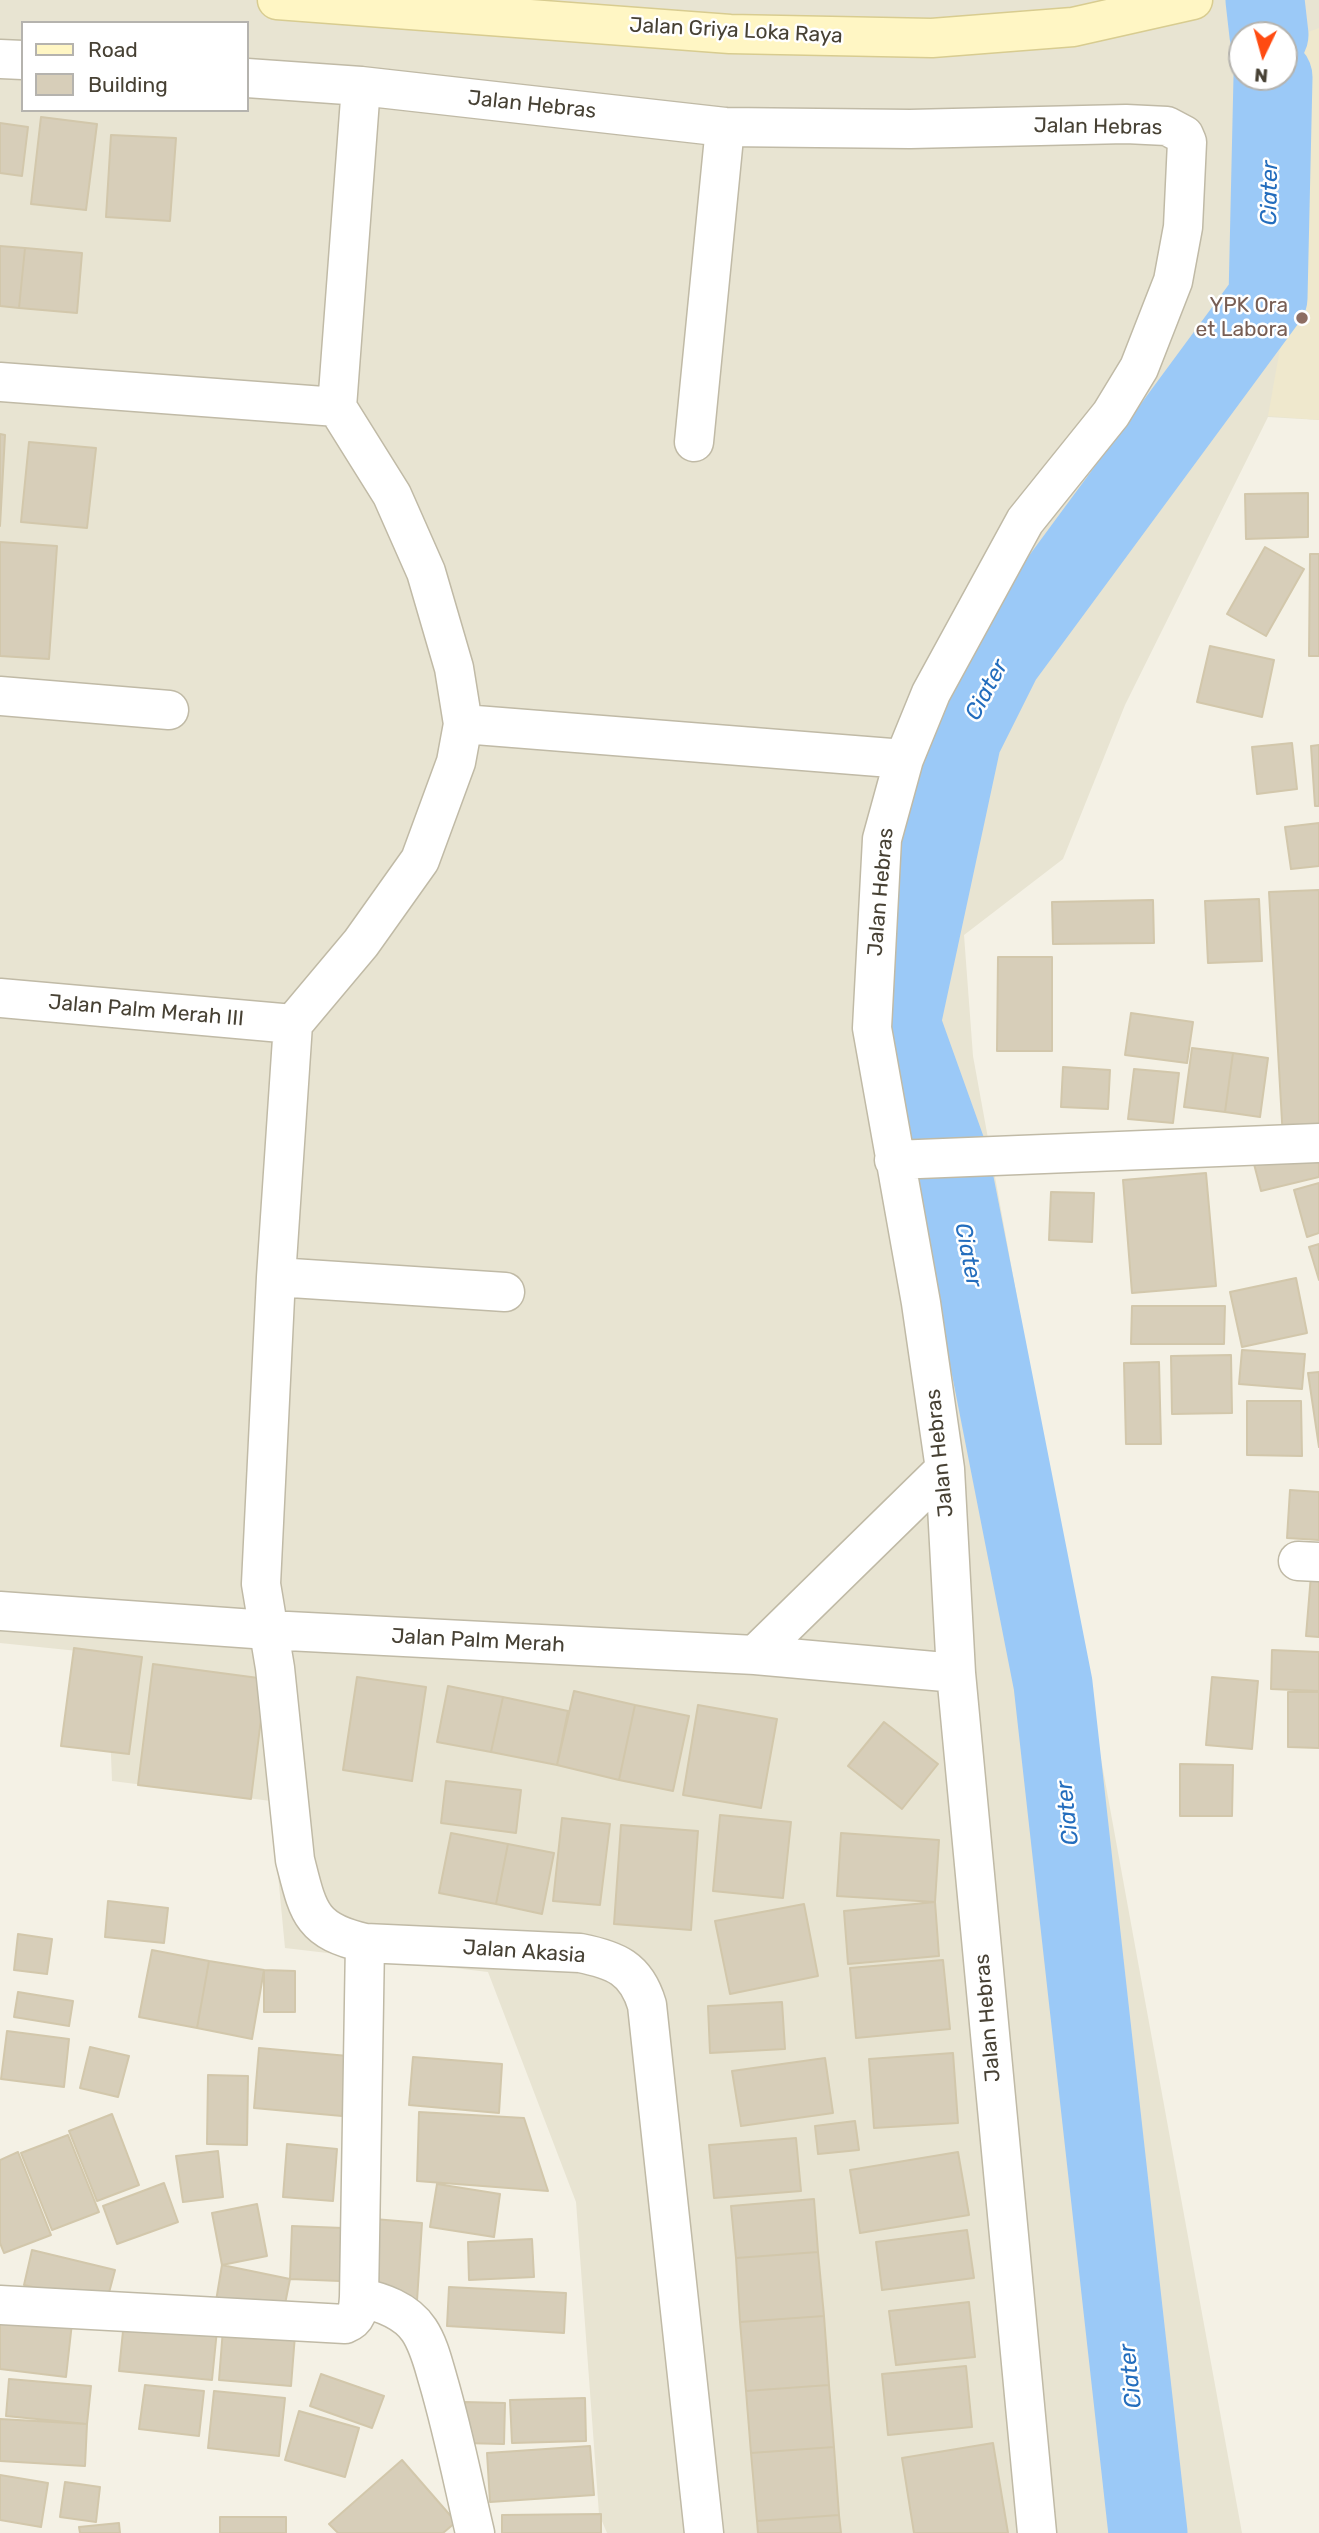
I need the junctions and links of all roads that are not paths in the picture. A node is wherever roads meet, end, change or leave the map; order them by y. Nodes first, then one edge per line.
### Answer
1 (277, 0) edge
2 (1193, 0) edge
3 (0, 59) edge
4 (21, 61) edge
5 (248, 78) edge
6 (361, 86) junction
7 (725, 127) junction
8 (0, 382) edge
9 (337, 407) junction
10 (694, 442) dead end
11 (0, 696) edge
12 (169, 710) dead end
13 (463, 724) junction
14 (904, 759) junction
15 (0, 998) edge
16 (293, 1024) junction
17 (1319, 1143) edge
18 (905, 1159) junction
19 (276, 1278) junction
20 (505, 1292) dead end
21 (945, 1469) junction
22 (0, 1611) edge
23 (268, 1630) junction
24 (755, 1656) junction
25 (956, 1673) junction
26 (365, 1943) junction
27 (359, 2297) junction
28 (0, 2305) edge
29 (475, 2533) edge
30 (704, 2533) edge
31 (1037, 2533) edge

1 - 2 main road, Jalan Griya Loka Raya
3 - 4 street
5 - 6 street, Jalan Hebras
6 - 7 street, Jalan Hebras
6 - 9 street
7 - 10 street
7 - 14 street, Jalan Hebras
8 - 9 street
9 - 13 street
11 - 12 street
13 - 14 street
13 - 16 street
14 - 18 street, Jalan Hebras
15 - 16 street, Jalan Palm Merah III
16 - 19 street, Jalan Akasia
17 - 18 street
18 - 21 street, Jalan Hebras
19 - 20 street
19 - 23 street, Jalan Akasia
21 - 24 street
21 - 25 street, Jalan Hebras
22 - 23 street, Jalan Palm Merah
23 - 24 street, Jalan Palm Merah
23 - 26 street, Jalan Akasia
24 - 25 street, Jalan Palm Merah
25 - 31 street, Jalan Hebras
26 - 27 street
26 - 30 street, Jalan Akasia
27 - 28 street
27 - 29 street

